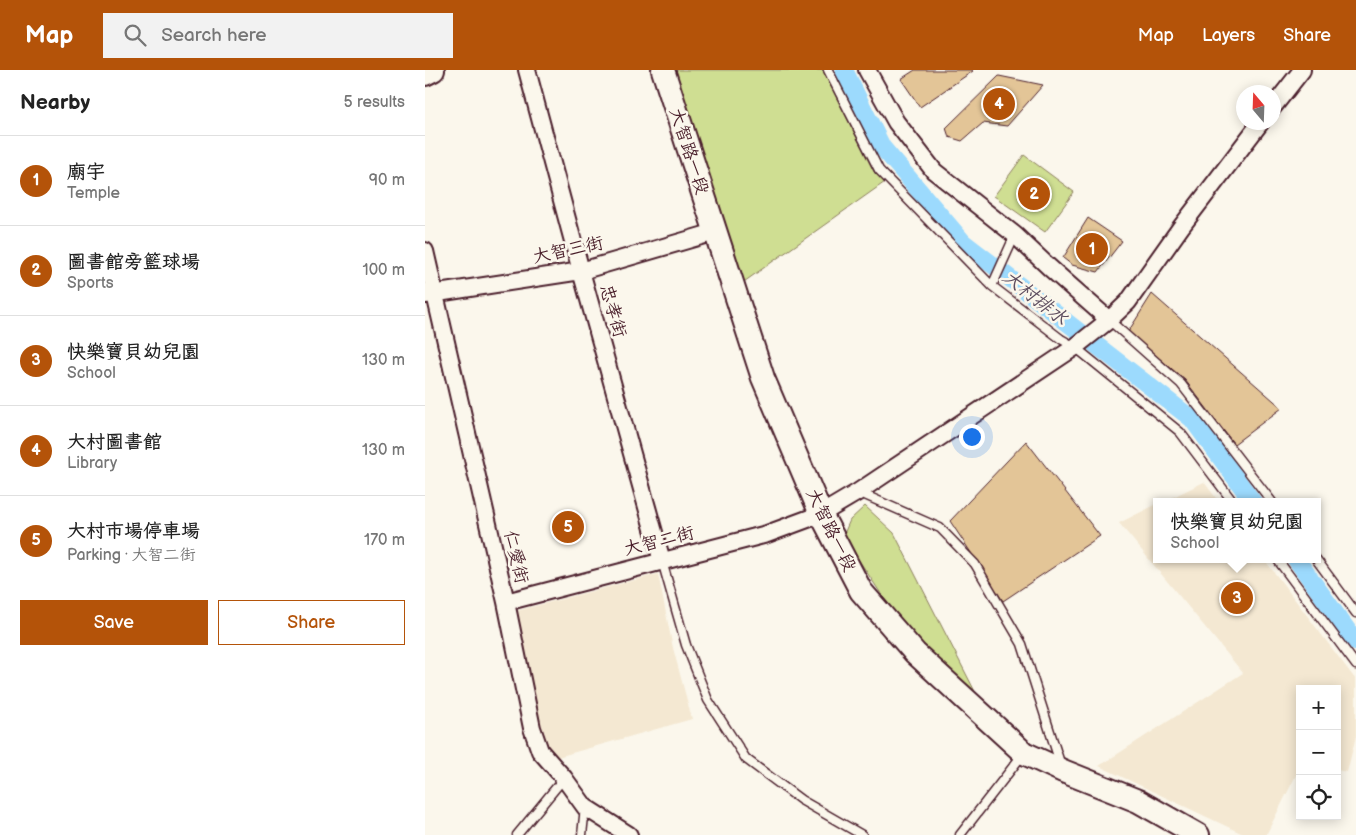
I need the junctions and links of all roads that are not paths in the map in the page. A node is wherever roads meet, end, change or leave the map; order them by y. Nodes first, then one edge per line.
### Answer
1 (433, 70) edge
2 (527, 70) edge
3 (663, 70) edge
4 (828, 70) edge
5 (867, 70) edge
6 (1302, 70) edge
7 (425, 74) edge
8 (1281, 96) edge
9 (1255, 130) edge
10 (715, 232) junction
11 (1015, 235) junction
12 (425, 251) edge
13 (581, 271) junction
14 (992, 286) junction
15 (430, 294) edge
16 (1109, 320) junction
17 (1075, 347) junction
18 (858, 492) junction
19 (1230, 498) edge
20 (1269, 498) edge
21 (821, 514) junction
22 (662, 561) junction
23 (1280, 563) edge
24 (1319, 563) edge
25 (506, 602) junction
26 (1356, 613) edge
27 (1356, 664) edge
28 (1024, 753) junction
29 (1063, 771) junction
30 (564, 778) junction
31 (585, 807) junction
32 (517, 835) edge
33 (582, 835) edge
34 (629, 835) edge
35 (862, 835) edge
36 (959, 835) edge
37 (1198, 835) edge

1 - 7 street
2 - 13 street, 忠孝街
3 - 10 street, 大智路一段
4 - 14 lane
5 - 11 street
6 - 8 street
9 - 16 street, 大智二街
10 - 13 street, 大智三街
10 - 21 street, 大智路一段
11 - 14 lane
11 - 16 street
12 - 15 street, 仁愛街
13 - 15 street, 大智三街
13 - 22 street, 忠孝街
14 - 17 lane
15 - 25 street, 仁愛街
16 - 17 street, 大智二街
16 - 20 lane
17 - 18 street, 大智二街
17 - 19 lane
18 - 21 street, 大智二街
18 - 29 lane
21 - 22 street, 大智二街
21 - 28 street, 大智路一段
22 - 25 street, 大智二街
22 - 35 lane
23 - 27 lane
24 - 26 lane
25 - 30 street, 仁愛街
28 - 29 street, 大智路一段
28 - 36 lane
29 - 37 street, 大智路一段
30 - 31 street, 仁愛街
30 - 32 lane
31 - 33 lane
31 - 34 street, 仁愛街

